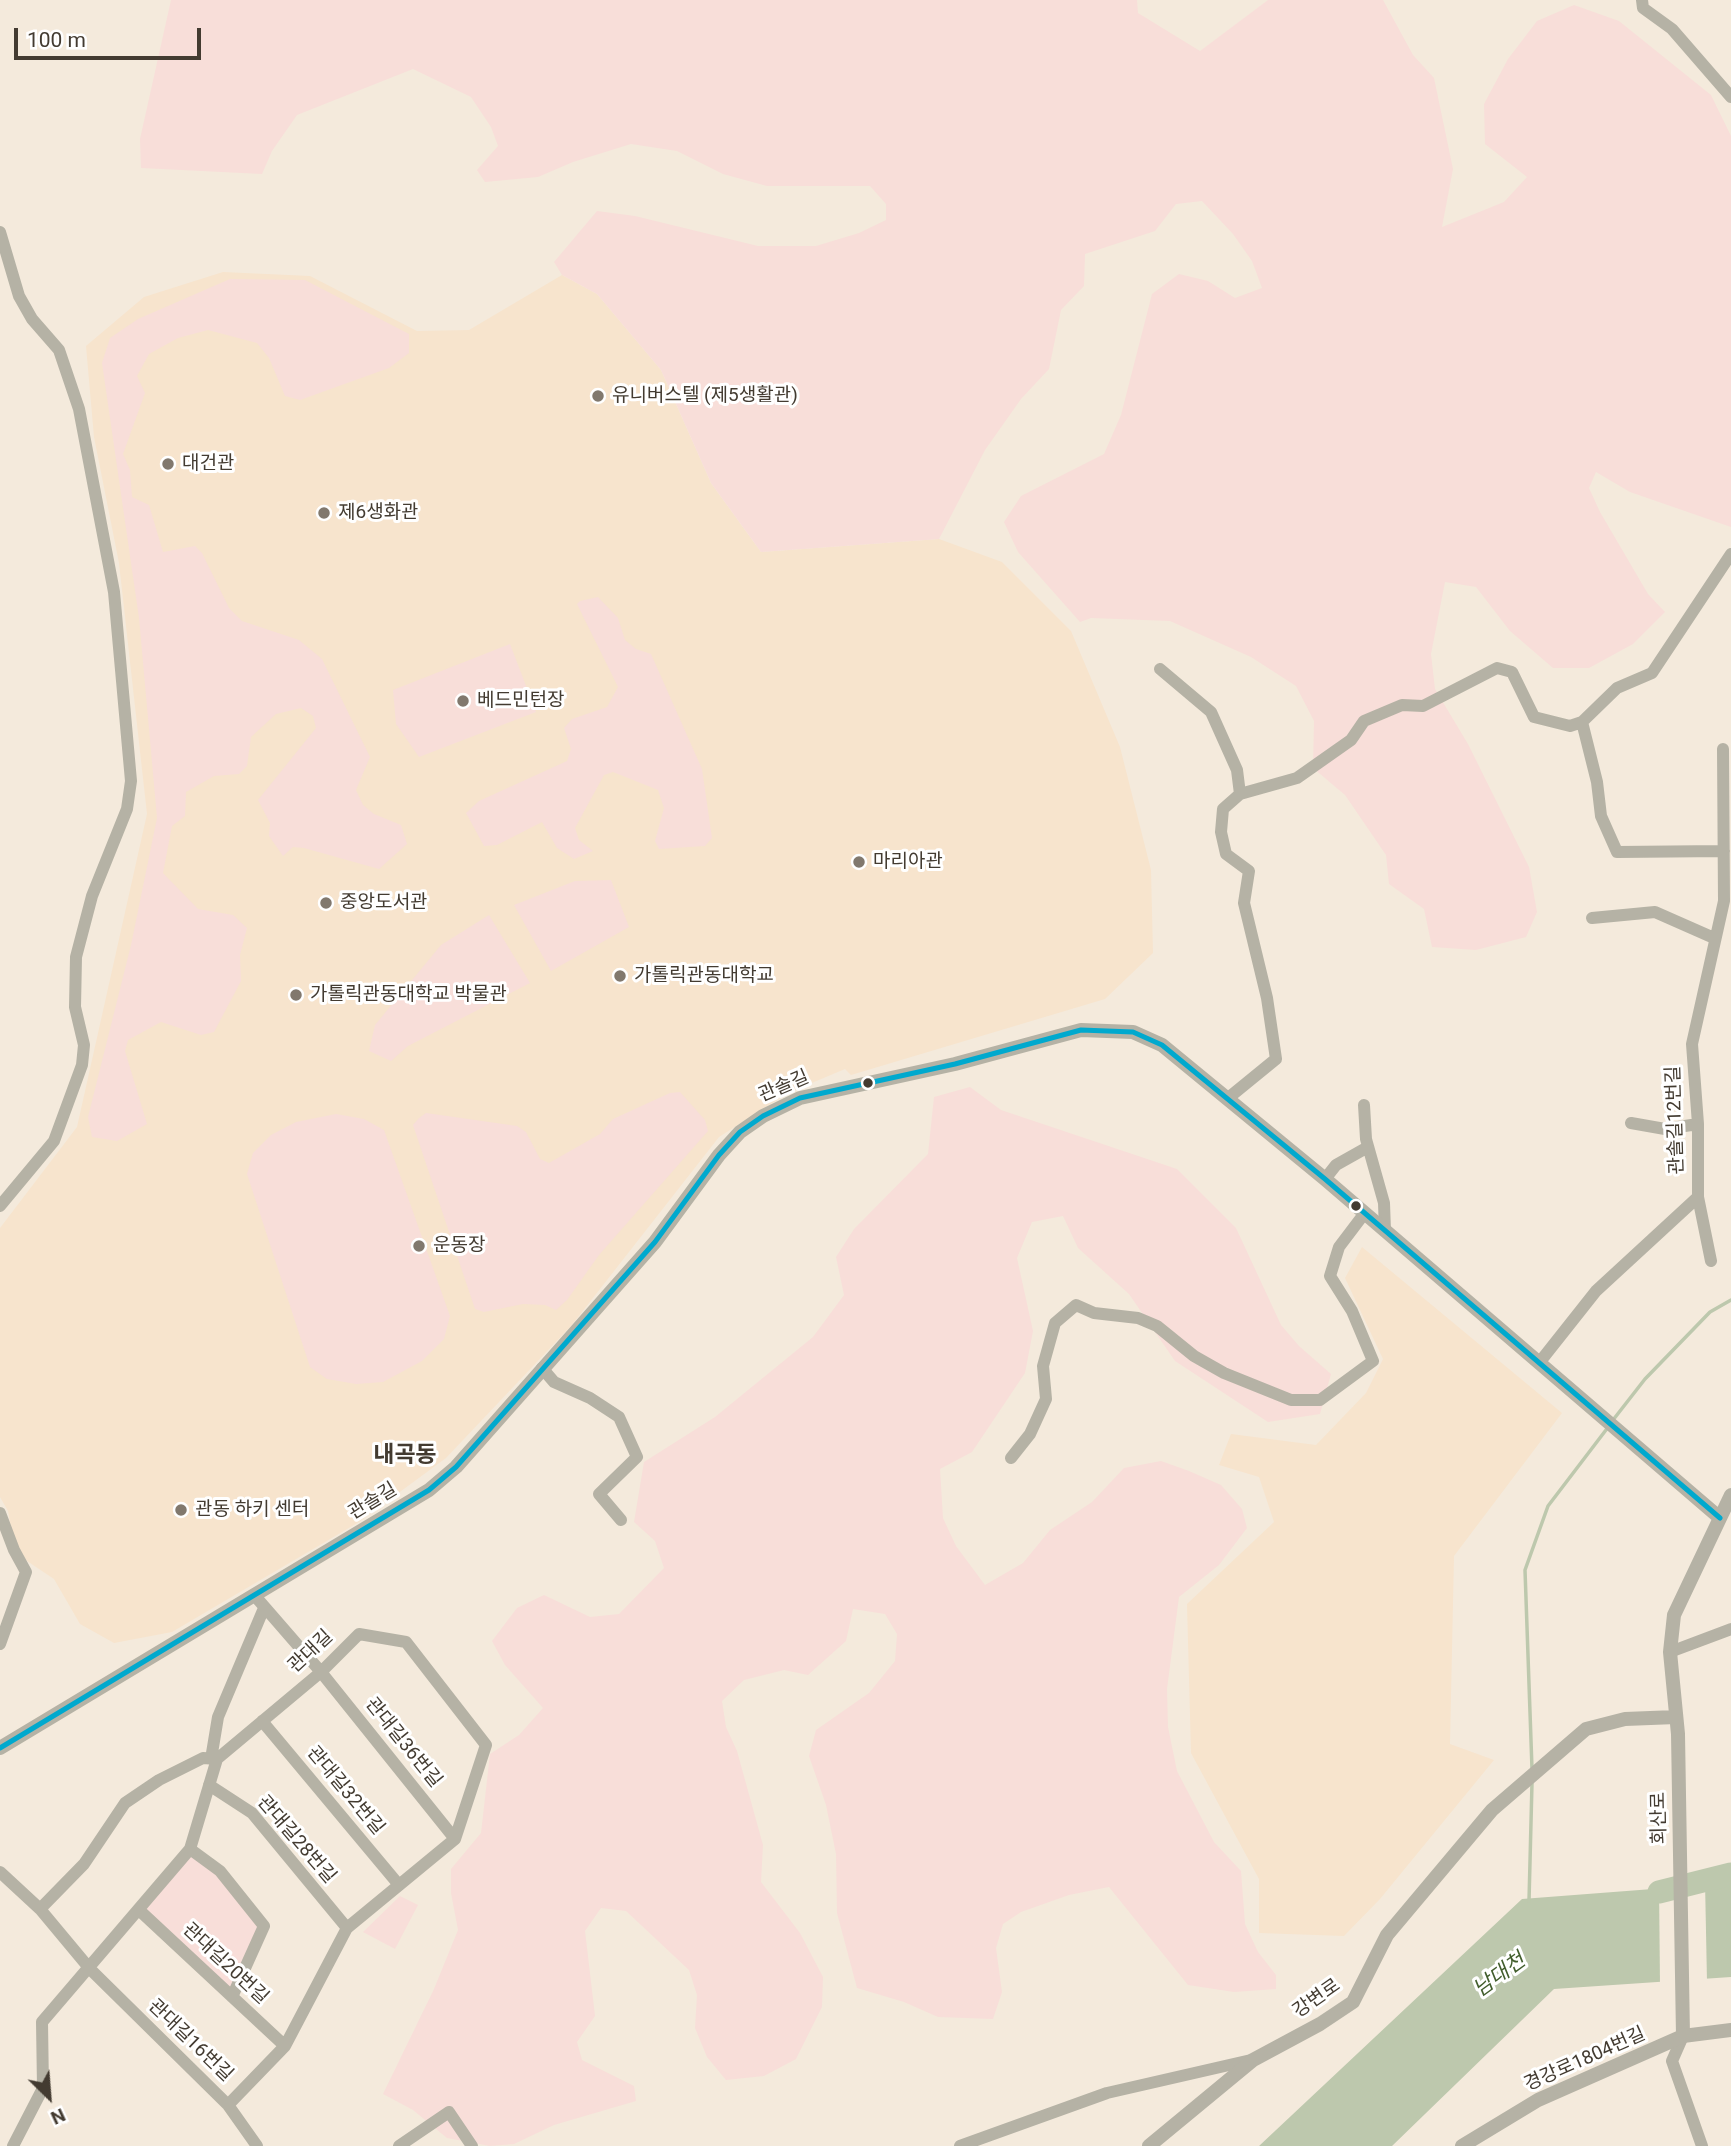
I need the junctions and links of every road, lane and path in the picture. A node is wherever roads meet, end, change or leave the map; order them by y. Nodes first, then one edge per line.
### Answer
1 (1642, 0) edge
2 (1731, 97) edge
3 (0, 232) edge
4 (1731, 554) edge
5 (1160, 668) dead end
6 (1582, 722) junction
7 (1723, 749) dead end
8 (1240, 794) junction
9 (1724, 851) junction
10 (1727, 902) edge
11 (1592, 918) dead end
12 (1714, 938) junction
13 (1227, 1098) junction
14 (1363, 1105) dead end
15 (1631, 1123) dead end
16 (1698, 1124) junction
17 (1368, 1147) junction
18 (1325, 1179) junction
19 (1698, 1197) junction
20 (0, 1206) edge
21 (1364, 1214) junction
22 (1385, 1231) junction
23 (1711, 1261) dead end
24 (1539, 1363) junction
25 (542, 1368) junction
26 (1011, 1458) dead end
27 (1731, 1495) edge
28 (0, 1513) edge
29 (1720, 1518) junction
30 (621, 1520) dead end
31 (259, 1602) junction
32 (1731, 1629) edge
33 (0, 1644) edge
34 (1670, 1652) junction
35 (321, 1672) junction
36 (1676, 1717) junction
37 (262, 1721) junction
38 (0, 1748) edge
39 (214, 1759) junction
40 (209, 1785) junction
41 (454, 1839) junction
42 (190, 1849) junction
43 (0, 1872) edge
44 (399, 1885) junction
45 (40, 1909) junction
46 (139, 1910) junction
47 (347, 1928) junction
48 (90, 1969) junction
49 (232, 1997) junction
50 (1731, 2030) edge
51 (1683, 2036) junction
52 (285, 2046) junction
53 (1252, 2060) junction
54 (228, 2105) junction
55 (13, 2146) edge
56 (257, 2146) edge
57 (399, 2146) edge
58 (472, 2146) edge
59 (960, 2146) edge
60 (1149, 2146) edge
61 (1462, 2146) edge
62 (1702, 2146) edge

1 - 2 street
3 - 20 street
4 - 6 street
5 - 8 street
6 - 8 street
6 - 9 street
7 - 9 street, 관솔길12번길
8 - 13 street
9 - 10 street, 관솔길12번길
10 - 12 street, 관솔길12번길
11 - 12 street
12 - 16 street, 관솔길12번길
13 - 18 street, 관솔길
13 - 25 street, 관솔길
14 - 17 street
15 - 16 street
16 - 19 street, 관솔길12번길
17 - 18 street
17 - 22 street
18 - 21 street, 관솔길
19 - 23 street
19 - 24 street, 관솔길12번길
21 - 22 street, 관솔길
21 - 26 street
22 - 24 street, 관솔길
24 - 29 street, 관솔길
25 - 30 street
25 - 31 street, 관솔길
27 - 29 street, 회산로
28 - 33 street
29 - 34 street, 회산로
31 - 35 street
31 - 38 street, 관솔길
31 - 39 street
32 - 34 street
34 - 36 street, 회산로
35 - 37 street, 관대길
35 - 41 street, 관대길36번길
35 - 41 street, 관대길
36 - 51 street, 회산로
36 - 53 street, 강변로
37 - 39 street, 관대길
37 - 44 street, 관대길32번길
39 - 40 street
39 - 45 street
40 - 42 street
40 - 47 street, 관대길28번길
41 - 44 street
42 - 46 street
42 - 49 street
43 - 45 street, 관대길16번길
44 - 47 street
45 - 48 street, 관대길16번길
46 - 48 street
46 - 49 street, 관대길20번길
47 - 52 street
48 - 54 street, 관대길16번길
48 - 55 street
49 - 52 street, 관대길20번길
50 - 51 street, 경강로1804번길
51 - 61 street, 경강로1804번길
51 - 62 street, 회산로
52 - 54 street
53 - 59 street
53 - 60 street, 강변로
54 - 56 street, 관대길16번길
57 - 58 street

